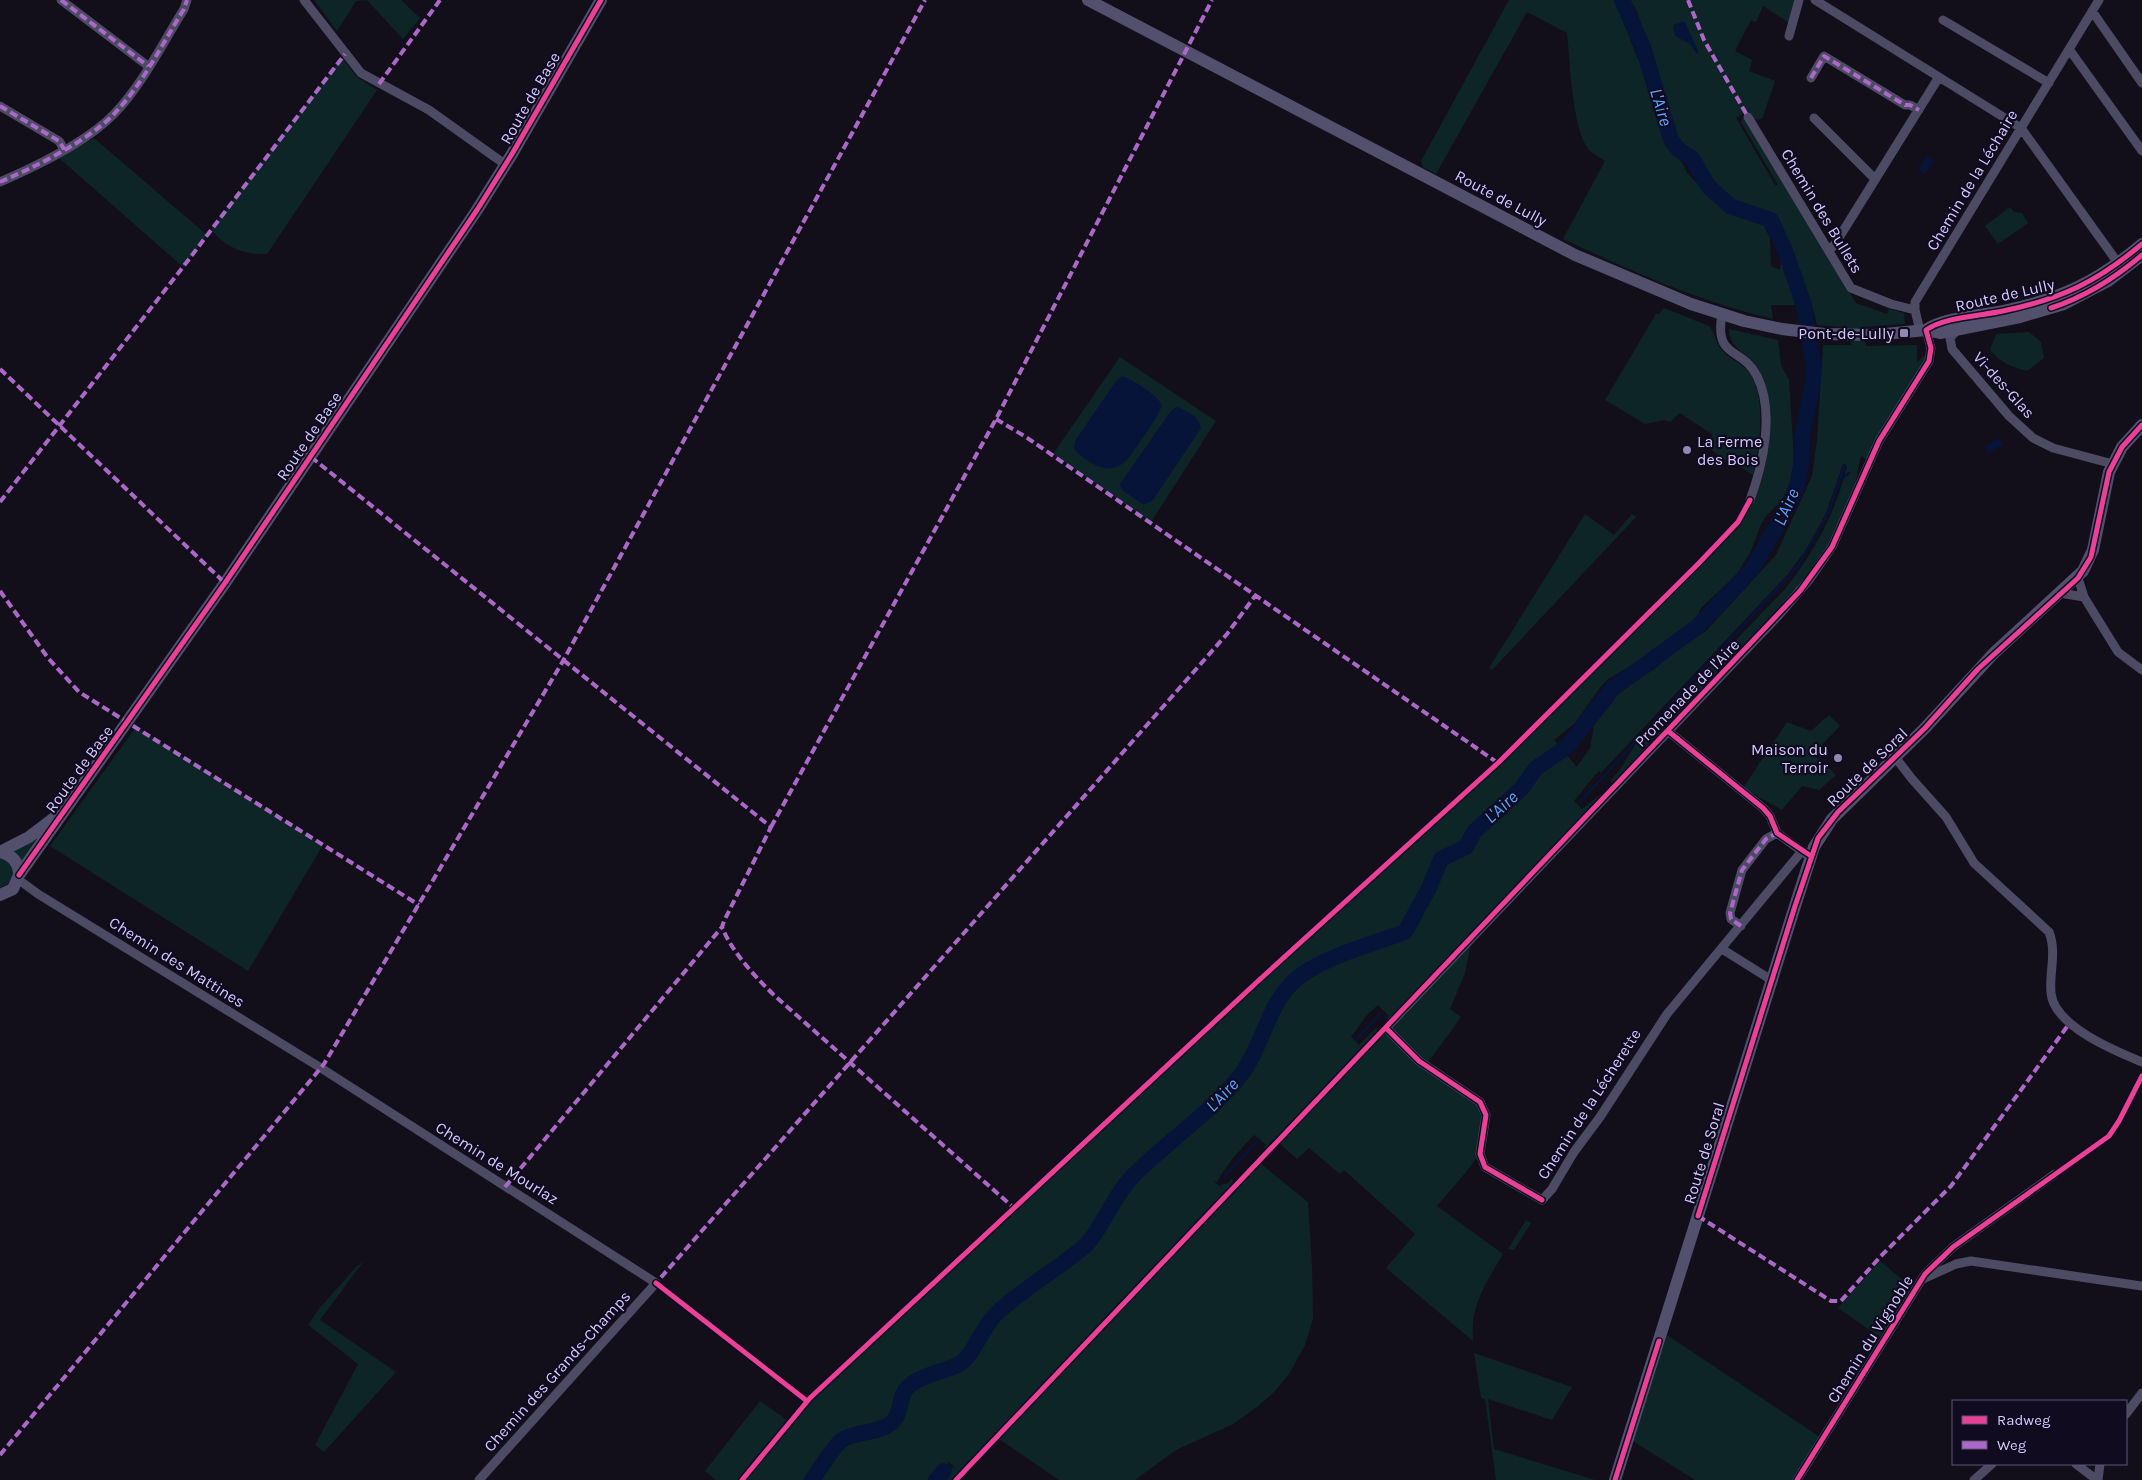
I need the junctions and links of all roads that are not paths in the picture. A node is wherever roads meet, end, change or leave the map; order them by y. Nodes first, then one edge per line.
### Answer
1 (61, 0) edge
2 (187, 0) edge
3 (304, 0) edge
4 (601, 0) edge
5 (1088, 0) edge
6 (1799, 0) edge
7 (1815, 0) edge
8 (2099, 0) edge
9 (2092, 11) junction
10 (1943, 20) dead end
11 (1789, 36) dead end
12 (2069, 49) junction
13 (148, 66) junction
14 (1939, 77) junction
15 (1811, 78) dead end
16 (2049, 83) junction
17 (2142, 83) edge
18 (0, 106) edge
19 (1918, 110) junction
20 (1748, 117) dead end
21 (1814, 118) dead end
22 (2021, 128) junction
23 (64, 149) junction
24 (2142, 151) edge
25 (506, 164) junction
26 (1875, 179) junction
27 (0, 182) edge
28 (2142, 244) edge
29 (1828, 252) junction
30 (2142, 255) edge
31 (2118, 263) junction
32 (1915, 310) junction
33 (1722, 314) junction
34 (1923, 330) junction
35 (1957, 330) junction
36 (2142, 425) edge
37 (2113, 464) junction
38 (1750, 500) dead end
39 (2078, 578) junction
40 (2060, 593) junction
41 (2084, 597) junction
42 (2142, 670) edge
43 (1668, 731) junction
44 (1895, 757) junction
45 (64, 810) junction
46 (1777, 833) junction
47 (0, 852) edge
48 (1807, 854) junction
49 (19, 877) junction
50 (0, 895) edge
51 (1741, 926) junction
52 (1722, 949) junction
53 (1773, 981) junction
54 (1386, 1028) joint
55 (2142, 1062) edge
56 (321, 1068) joint
57 (2055, 1174) dead end
58 (1920, 1280) junction
59 (656, 1283) joint
60 (2142, 1286) edge
61 (2142, 1393) edge
62 (2127, 1413) edge
63 (1991, 1465) edge
64 (2077, 1465) edge
65 (2100, 1465) edge
66 (479, 1480) edge
67 (1615, 1480) edge
68 (1797, 1480) edge
69 (1974, 1480) edge
70 (2097, 1480) edge

1 - 13 street
2 - 13 street
3 - 25 street
4 - 25 main road, Route de Base
5 - 33 main road, Route de Lully
6 - 11 street
7 - 14 street
8 - 9 street, Chemin de la Léchaire
9 - 12 street, Chemin de la Léchaire
9 - 17 street
10 - 16 street
12 - 16 street, Chemin de la Léchaire
12 - 24 street
13 - 23 street
14 - 19 street
14 - 22 street
15 - 19 street
16 - 22 street, Chemin de la Léchaire
18 - 23 street
19 - 26 street
20 - 29 street, Chemin des Bullets
21 - 26 street
22 - 31 street
22 - 32 street, Chemin de la Léchaire
23 - 27 street
25 - 45 main road, Route de Base
26 - 29 street
28 - 31 main road, Route de Lully
29 - 32 street, Chemin des Bullets
30 - 35 main road, Route de Lully
31 - 34 main road, Route de Lully
32 - 34 street
33 - 34 main road, Route de Lully
33 - 38 street
34 - 35 main road, Route de Lully
34 - 43 street, Promenade de l'Aire
35 - 37 street, Vi-des-Glas
36 - 37 main road, Route de Soral
37 - 39 main road, Route de Soral
39 - 40 main road, Route de Soral
39 - 41 street
40 - 41 street
40 - 44 main road, Route de Soral
41 - 42 street
43 - 46 street
43 - 54 street, Promenade de l'Aire
44 - 48 main road, Route de Soral
44 - 55 street
45 - 47 main road, Route de Base
45 - 49 main road, Route de Base
46 - 48 street
46 - 51 street
47 - 49 main road
48 - 51 street, Chemin de la Lécherette
48 - 53 main road, Route de Soral
49 - 50 main road, Route de Base
49 - 56 street, Chemin des Mattines
51 - 52 street, Chemin de la Lécherette
52 - 53 street
52 - 54 street, Chemin de la Lécherette
53 - 67 main road, Route de Soral
56 - 59 street, Chemin de Mourlaz
57 - 58 street, Chemin du Vignoble
58 - 60 street
58 - 68 street, Chemin du Vignoble
59 - 66 street, Chemin des Grands-Champs
61 - 62 street
63 - 69 street
64 - 70 street
65 - 70 street

